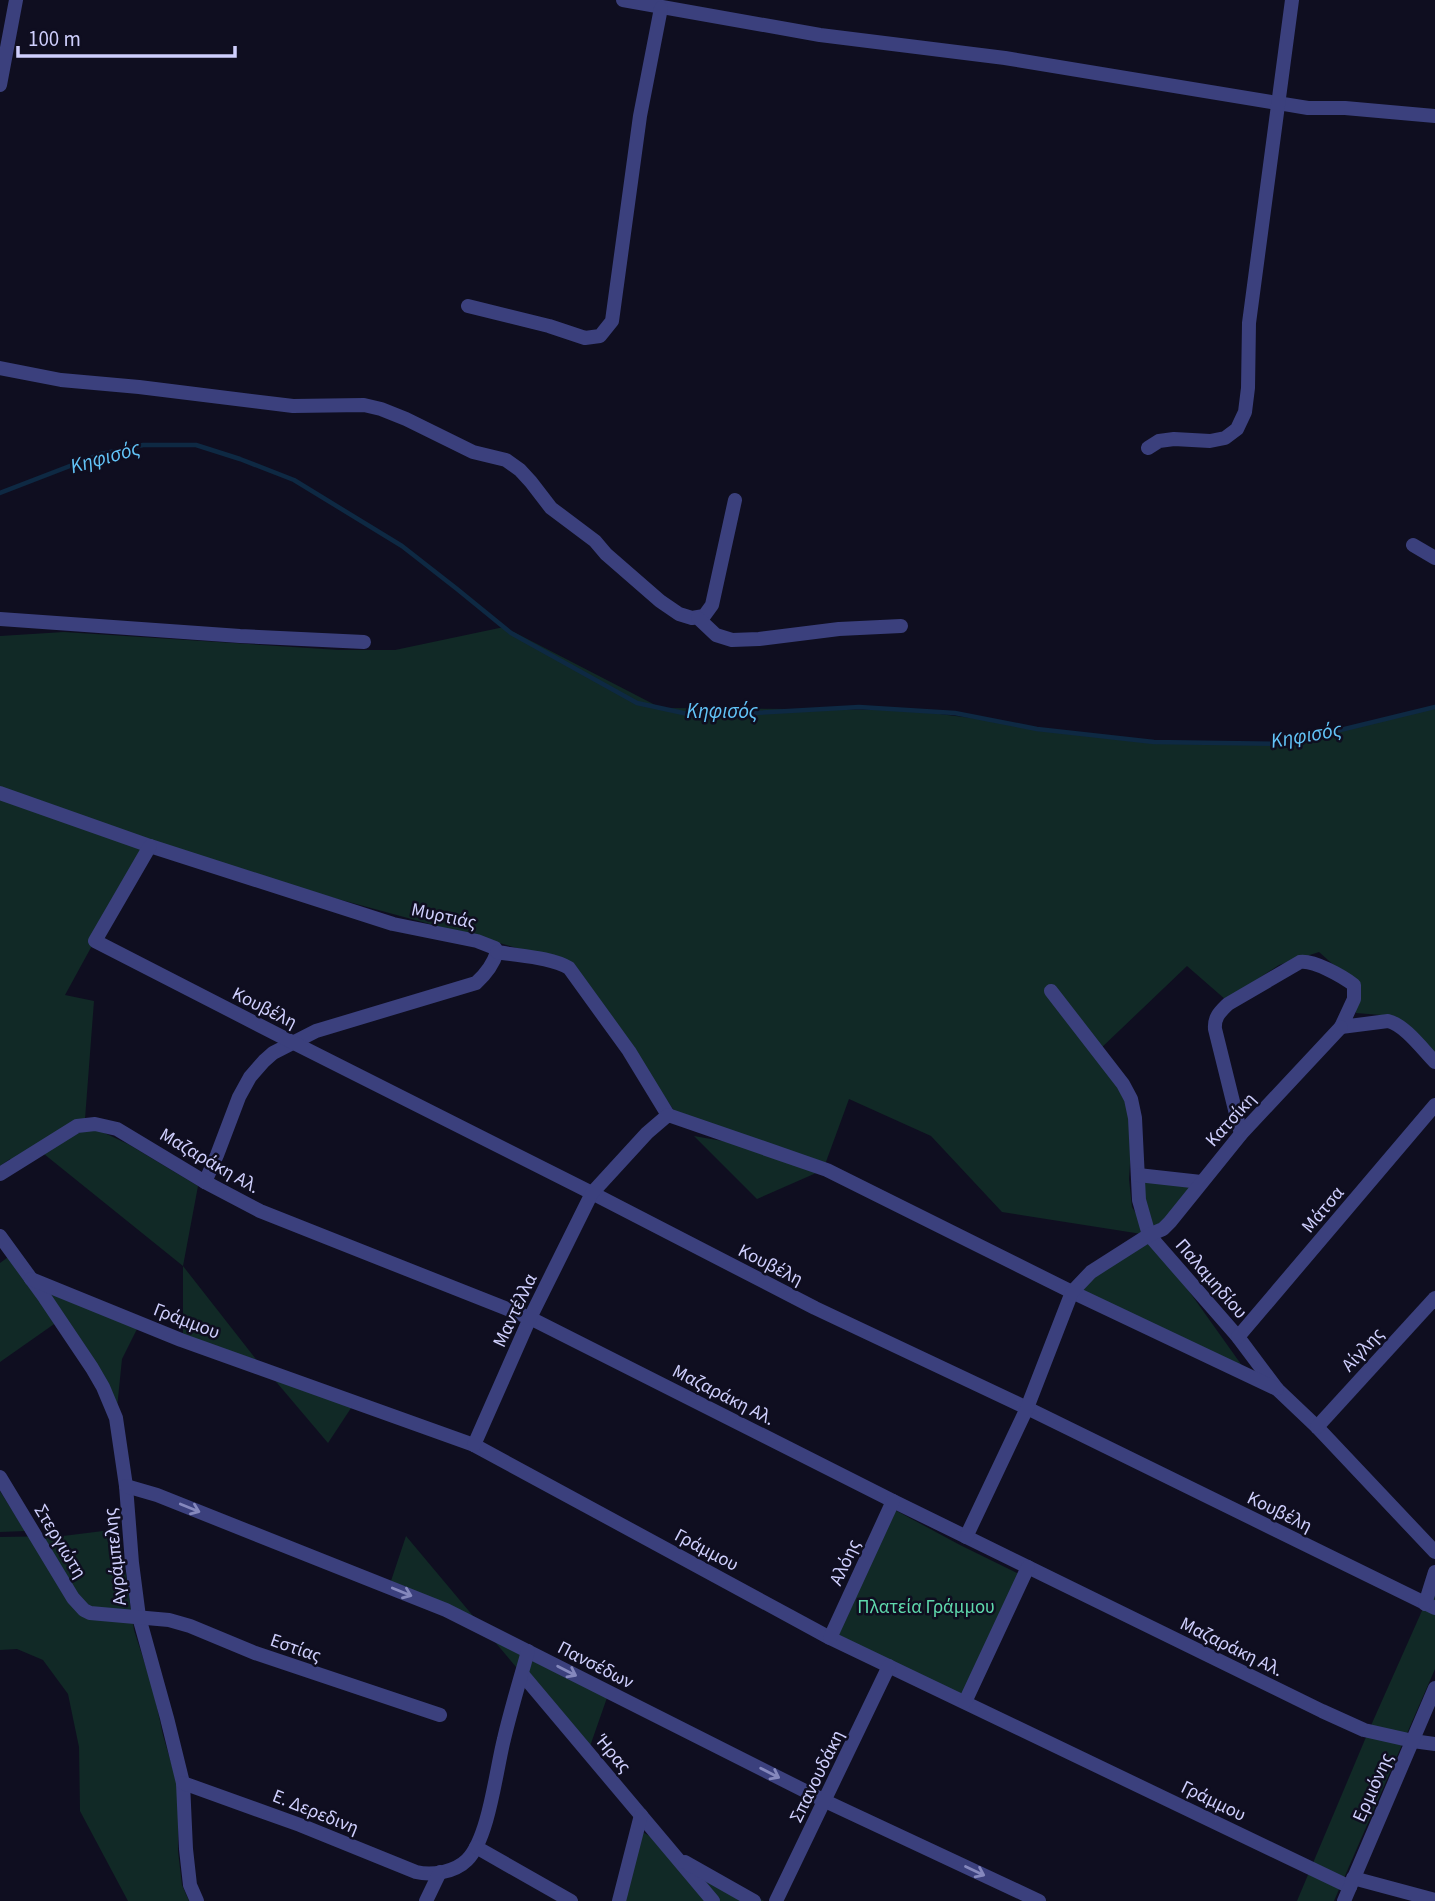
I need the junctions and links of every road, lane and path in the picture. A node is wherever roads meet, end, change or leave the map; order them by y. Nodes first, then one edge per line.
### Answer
1 (16, 0) edge
2 (624, 0) edge
3 (1292, 0) edge
4 (662, 8) junction
5 (0, 85) edge
6 (1278, 103) junction
7 (1435, 116) edge
8 (468, 306) dead end
9 (0, 368) edge
10 (1148, 448) dead end
11 (735, 500) dead end
12 (1413, 545) dead end
13 (1435, 558) edge
14 (698, 618) junction
15 (0, 620) edge
16 (901, 626) dead end
17 (364, 642) dead end
18 (0, 793) edge
19 (150, 846) junction
20 (497, 952) junction
21 (1051, 991) dead end
22 (1341, 1027) junction
23 (292, 1042) junction
24 (1435, 1062) edge
25 (1435, 1105) edge
26 (668, 1115) junction
27 (1241, 1134) junction
28 (0, 1174) edge
29 (1138, 1175) junction
30 (205, 1182) junction
31 (1201, 1182) junction
32 (592, 1192) junction
33 (1149, 1235) junction
34 (0, 1236) edge
35 (31, 1279) junction
36 (1072, 1293) junction
37 (1435, 1298) edge
38 (530, 1318) junction
39 (1238, 1338) junction
40 (1278, 1389) junction
41 (1027, 1408) junction
42 (1317, 1427) junction
43 (474, 1445) junction
44 (0, 1477) edge
45 (126, 1486) junction
46 (893, 1502) junction
47 (966, 1537) junction
48 (1435, 1552) edge
49 (1028, 1567) junction
50 (1435, 1572) edge
51 (1430, 1606) edge
52 (139, 1617) junction
53 (830, 1638) junction
54 (528, 1651) junction
55 (889, 1666) junction
56 (522, 1674) junction
57 (1435, 1688) edge
58 (965, 1702) junction
59 (440, 1716) dead end
60 (1413, 1741) junction
61 (1435, 1744) edge
62 (183, 1783) junction
63 (825, 1801) junction
64 (641, 1815) junction
65 (476, 1847) junction
66 (677, 1857) junction
67 (437, 1873) junction
68 (1349, 1889) edge
69 (1435, 1900) edge
70 (197, 1901) edge
71 (426, 1901) edge
72 (571, 1901) edge
73 (619, 1901) edge
74 (713, 1901) edge
75 (754, 1901) edge
76 (776, 1901) edge
77 (1039, 1901) edge

1 - 5 street
2 - 4 street
3 - 6 street
4 - 6 street
4 - 8 street
6 - 7 street
6 - 10 street
9 - 14 street
11 - 14 street
12 - 13 street
14 - 16 street
15 - 17 street
18 - 19 street, Μυρτιάς
19 - 20 street, Μυρτιάς
19 - 23 street, Κουβέλη
20 - 23 street
20 - 26 street, Μυρτιάς
21 - 29 street
22 - 24 street
22 - 27 street, Κατσίκη
22 - 27 street
23 - 30 street
23 - 32 street, Κουβέλη
25 - 39 street, Μάτσα
26 - 32 street, Μαντέλλα
26 - 36 street
27 - 31 street, Κατσίκη
28 - 30 street, Μαζαράκη Αλ.
29 - 31 street
29 - 33 street
30 - 38 street, Μαζαράκη Αλ.
31 - 33 street, Κατσίκη
32 - 38 street, Μαντέλλα
32 - 41 street, Κουβέλη
33 - 36 street, Παλαμηδίου
33 - 39 street, Παλαμηδίου
34 - 35 street, Αγράμπελης
35 - 43 street, Γράμμου
35 - 45 street, Αγράμπελης
36 - 40 street
36 - 41 street, Παλαμηδίου
37 - 42 street, Αίγλης
38 - 43 street, Μαντέλλα
38 - 46 street, Μαζαράκη Αλ.
39 - 40 street, Παλαμηδίου
40 - 42 street, Παλαμηδίου
41 - 47 street, Παλαμηδίου
41 - 51 street, Κουβέλη
42 - 48 street, Παλαμηδίου
43 - 53 street, Γράμμου
44 - 52 street, Στεργιώτη
45 - 52 street, Αγράμπελης
45 -> 54 street, Πανσέδων
46 - 47 street, Μαζαράκη Αλ.
46 - 53 street, Αλόης
47 - 49 street, Μαζαράκη Αλ.
49 - 58 street
49 - 60 street, Μαζαράκη Αλ.
50 - 51 street
52 - 59 street, Εστίας
52 - 62 street, Αγράμπελης
53 - 55 street, Γράμμου
54 - 56 street
54 -> 63 street, Πανσέδων
55 - 58 street, Γράμμου
55 - 63 street, Σπανουδάκη
56 - 64 street, Ήρας
56 - 65 street
57 - 60 street, Ερμιόνης
58 - 68 street, Γράμμου
60 - 61 street, Μαζαράκη Αλ.
60 - 68 street, Ερμιόνης
62 - 67 street, Ε. Δερεδινη
62 - 70 street, Αγράμπελης
63 - 76 street, Σπανουδάκη
63 -> 77 street, Πανσέδων
64 - 66 street, Ήρας
64 - 73 street
65 - 67 street
65 - 72 street
66 - 74 street, Ήρας
66 - 75 street, Ήρας
67 - 71 street
68 - 69 street, Γράμμου

